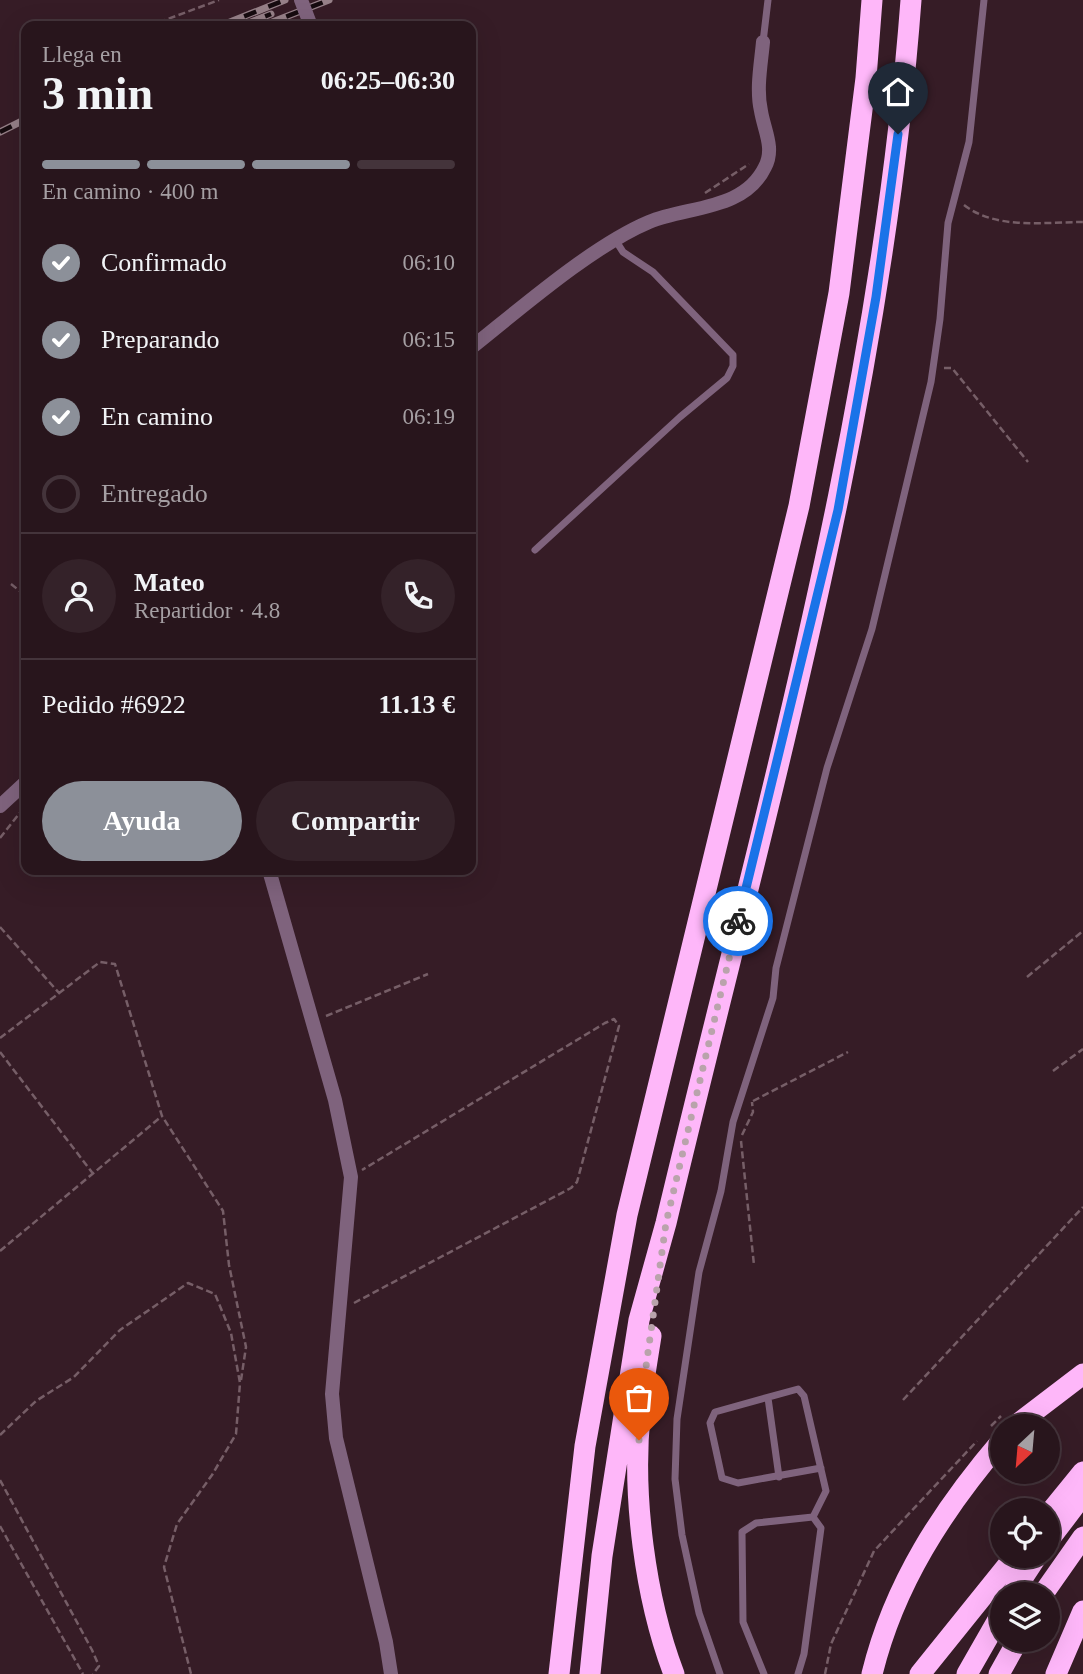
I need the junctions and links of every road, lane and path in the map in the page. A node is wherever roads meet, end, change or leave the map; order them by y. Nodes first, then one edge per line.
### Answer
1 (219, 0) edge
2 (301, 0) edge
3 (768, 0) edge
4 (872, 0) edge
5 (911, 0) edge
6 (984, 0) edge
7 (162, 21) edge
8 (309, 21) edge
9 (763, 42) joint
10 (752, 162) dead end
11 (956, 190) junction
12 (696, 198) dead end
13 (1083, 222) edge
14 (616, 241) junction
15 (476, 344) edge
16 (933, 367) junction
17 (1028, 461) dead end
18 (535, 550) dead end
19 (12, 584) dead end
20 (21, 592) edge
21 (21, 787) edge
22 (0, 806) edge
23 (21, 811) edge
24 (0, 838) edge
25 (270, 875) edge
26 (0, 927) edge
27 (1083, 931) edge
28 (428, 974) dead end
29 (1027, 977) dead end
30 (60, 994) junction
31 (313, 1021) junction
32 (0, 1038) edge
33 (1083, 1049) edge
34 (0, 1052) edge
35 (848, 1052) dead end
36 (1053, 1071) dead end
37 (162, 1116) junction
38 (94, 1175) junction
39 (351, 1177) junction
40 (1083, 1207) edge
41 (666, 1223) junction
42 (0, 1251) edge
43 (754, 1265) dead end
44 (340, 1310) junction
45 (1083, 1374) edge
46 (240, 1383) junction
47 (768, 1398) junction
48 (903, 1400) dead end
49 (1031, 1414) edge
50 (0, 1435) edge
51 (990, 1454) edge
52 (821, 1468) junction
53 (1083, 1472) edge
54 (779, 1477) junction
55 (0, 1480) edge
56 (1083, 1495) edge
57 (1060, 1500) edge
58 (813, 1517) junction
59 (1060, 1525) edge
60 (0, 1526) edge
61 (1083, 1537) edge
62 (1005, 1568) edge
63 (1051, 1582) edge
64 (1083, 1611) edge
65 (990, 1634) edge
66 (1011, 1652) edge
67 (82, 1672) edge
68 (75, 1674) edge
69 (93, 1674) edge
70 (191, 1674) edge
71 (391, 1674) edge
72 (559, 1674) edge
73 (590, 1674) edge
74 (674, 1674) edge
75 (720, 1674) edge
76 (764, 1674) edge
77 (798, 1674) edge
78 (872, 1674) edge
79 (920, 1674) edge
80 (967, 1674) edge
81 (999, 1674) edge
82 (1056, 1674) edge

1 - 7 path
2 - 8 street, bridge
3 - 9 lane
4 - 72 highway
5 - 41 highway
6 - 11 lane
9 - 14 street
10 - 12 path
11 - 13 path
11 - 16 lane
14 - 15 street
14 - 18 lane
16 - 17 path
16 - 75 lane
19 - 20 path
21 - 22 street
23 - 24 path
25 - 31 street
26 - 30 path
27 - 29 path
28 - 31 path
30 - 32 path
30 - 37 path
31 - 39 street
33 - 36 path
34 - 38 path
35 - 43 path
37 - 38 path
37 - 46 path
38 - 42 path
39 - 44 street
39 - 44 path
40 - 48 path
41 - 73 highway
41 - 74 highway
44 - 71 street
45 - 49 highway
46 - 50 path
46 - 70 path
47 - 52 lane
47 - 54 lane
47 - 54 lane
51 - 78 highway
52 - 54 lane
52 - 58 lane
53 - 57 highway
55 - 69 path
56 - 59 highway
58 - 76 lane
58 - 77 lane
60 - 67 path
61 - 63 highway
62 - 79 highway
64 - 82 highway
65 - 80 highway
66 - 81 highway
67 - 68 path

